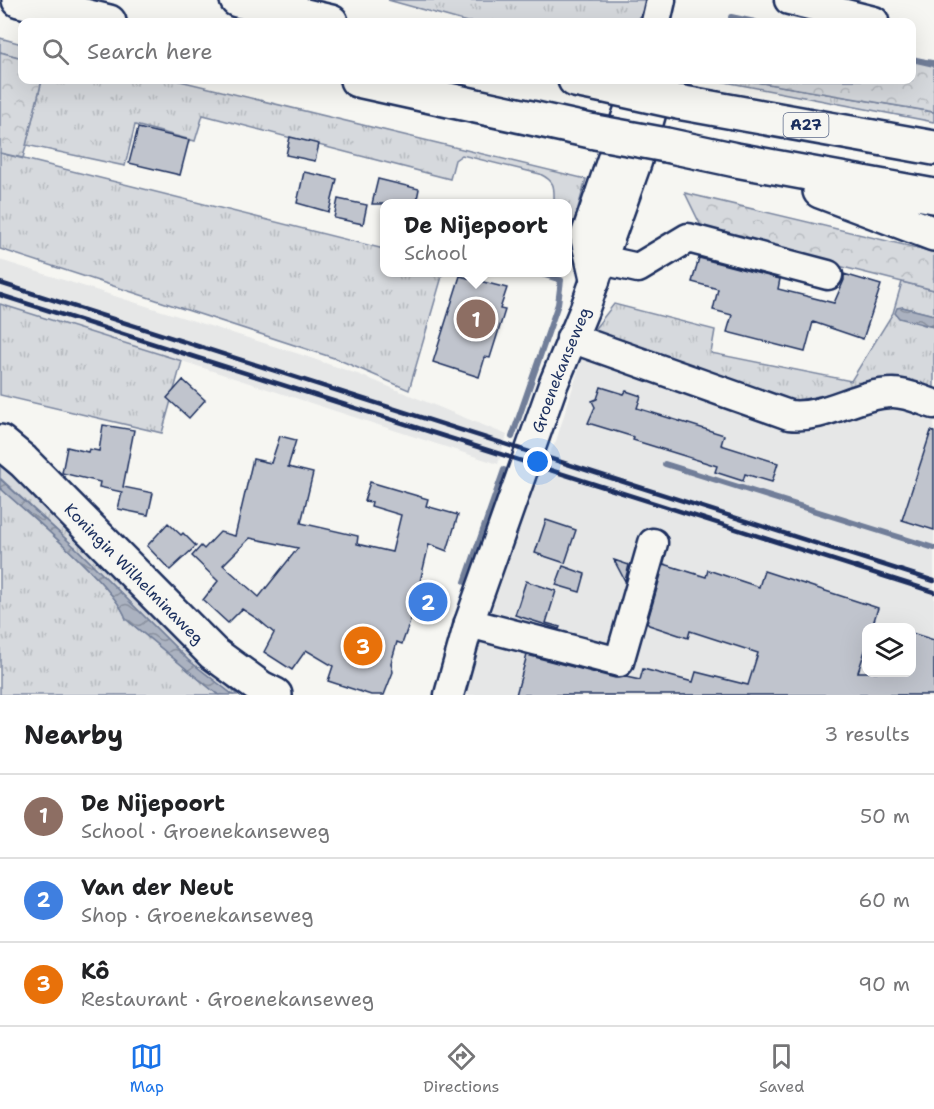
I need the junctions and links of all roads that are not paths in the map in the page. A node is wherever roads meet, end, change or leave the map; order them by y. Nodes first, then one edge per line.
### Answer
1 (19, 0) edge
2 (237, 0) edge
3 (661, 0) edge
4 (679, 0) edge
5 (789, 0) edge
6 (93, 18) edge
7 (314, 18) edge
8 (657, 18) edge
9 (675, 18) edge
10 (862, 18) edge
11 (375, 84) edge
12 (600, 84) edge
13 (638, 84) edge
14 (669, 91) edge
15 (934, 148) edge
16 (736, 160) junction
17 (934, 196) edge
18 (934, 234) edge
19 (599, 271) junction
20 (828, 274) dead end
21 (572, 338) junction
22 (934, 404) edge
23 (0, 442) edge
24 (653, 543) dead end
25 (469, 623) junction
26 (275, 695) edge
27 (449, 695) edge

1 - 6 main road
2 - 7 main road
3 - 8 street
4 - 9 street
5 - 10 street
11 - 16 main road, bridge
12 - 14 main road, A27, bridge
13 - 19 street
14 - 15 main road, A27
14 - 19 street, Groenekanseweg
16 - 17 main road
16 - 18 main road
19 - 20 street
19 - 21 street, Groenekanseweg
21 - 22 street
21 - 25 street, Groenekanseweg
23 - 26 main road, Koningin Wilhelminaweg
24 - 25 street
25 - 27 street, Groenekanseweg

